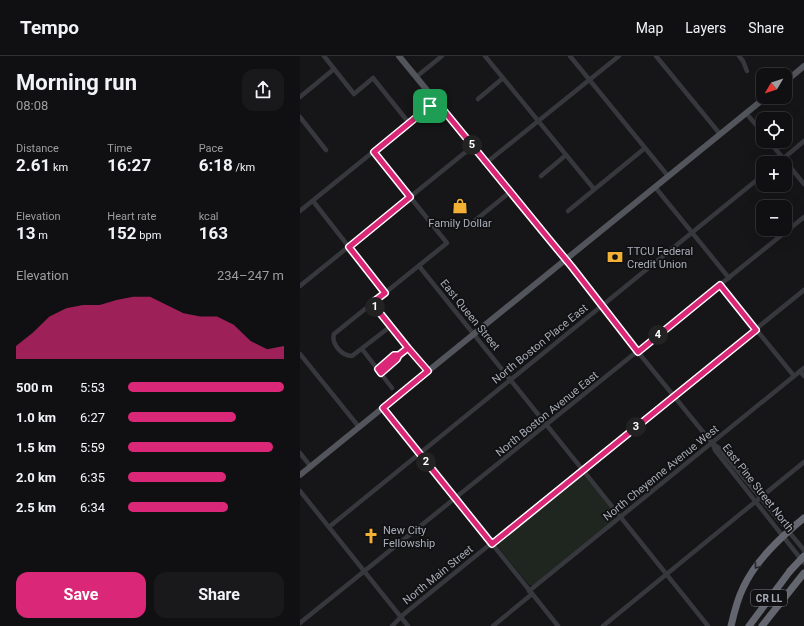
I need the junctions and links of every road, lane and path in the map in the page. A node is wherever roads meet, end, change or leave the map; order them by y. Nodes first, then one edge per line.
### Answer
1 (324, 56) edge
2 (399, 56) edge
3 (442, 56) edge
4 (485, 56) edge
5 (570, 56) edge
6 (619, 56) edge
7 (656, 56) edge
8 (739, 56) edge
9 (804, 66) edge
10 (334, 69) junction
11 (747, 71) dead end
12 (792, 76) edge
13 (416, 77) junction
14 (503, 78) junction
15 (590, 80) junction
16 (300, 97) edge
17 (478, 99) dead end
18 (436, 101) junction
19 (757, 104) edge
20 (746, 113) junction
21 (300, 117) edge
22 (538, 121) junction
23 (409, 123) junction
24 (756, 125) edge
25 (720, 134) junction
26 (804, 141) edge
27 (473, 146) junction
28 (645, 148) junction
29 (774, 148) edge
30 (326, 150) dead end
31 (374, 152) junction
32 (566, 155) junction
33 (781, 156) edge
34 (786, 156) edge
35 (486, 163) junction
36 (792, 170) edge
37 (541, 176) dead end
38 (668, 176) junction
39 (756, 181) edge
40 (804, 184) edge
41 (656, 187) junction
42 (594, 189) junction
43 (510, 192) junction
44 (410, 197) junction
45 (313, 201) junction
46 (300, 211) edge
47 (568, 211) dead end
48 (804, 217) edge
49 (466, 227) dead end
50 (692, 232) junction
51 (349, 247) junction
52 (566, 260) junction
53 (419, 266) junction
54 (729, 278) junction
55 (720, 285) junction
56 (300, 286) edge
57 (804, 290) edge
58 (385, 293) junction
59 (372, 303) junction
60 (602, 305) junction
61 (391, 326) junction
62 (756, 330) junction
63 (474, 334) junction
64 (408, 348) junction
65 (362, 349) junction
66 (638, 352) junction
67 (300, 354) edge
68 (802, 370) edge
69 (379, 371) junction
70 (428, 371) junction
71 (794, 376) junction
72 (804, 376) edge
73 (510, 380) junction
74 (392, 388) dead end
75 (674, 396) junction
76 (383, 408) junction
77 (547, 425) junction
78 (359, 427) junction
79 (712, 443) junction
80 (300, 453) edge
81 (419, 453) junction
82 (804, 462) edge
83 (311, 467) junction
84 (583, 470) junction
85 (300, 475) edge
86 (300, 491) edge
87 (456, 499) junction
88 (757, 500) junction
89 (621, 516) junction
90 (804, 518) edge
91 (329, 527) junction
92 (785, 534) junction
93 (492, 544) junction
94 (804, 550) edge
95 (804, 556) edge
96 (804, 563) edge
97 (364, 572) junction
98 (804, 573) edge
99 (667, 574) junction
100 (530, 592) junction
101 (401, 618) junction
102 (300, 623) edge
103 (392, 626) edge
104 (408, 626) edge
105 (493, 626) edge
106 (558, 626) edge
107 (603, 626) edge
108 (708, 626) edge
109 (731, 626) edge
110 (749, 626) edge
111 (762, 626) edge

1 - 10 street
2 - 13 main road, East Pine Street North
3 - 13 street
4 - 14 street
5 - 15 street
6 - 15 street
7 - 25 street
8 - 11 street
9 - 12 main road
10 - 16 street
10 - 23 street
13 - 18 main road, East Pine Street North
14 - 17 street
14 - 22 street
15 - 22 street
15 - 28 street
18 - 23 street
18 - 27 main road, East Pine Street North
19 - 20 main road
20 - 24 street
20 - 25 main road
21 - 30 street
22 - 32 street
22 - 35 street
23 - 31 street
25 - 38 main road
26 - 34 street
27 - 35 main road, East Pine Street North
27 - 44 street
28 - 38 street
28 - 42 street
29 - 33 street
31 - 44 street
31 - 45 street
32 - 37 street
32 - 42 street
35 - 43 main road, East Pine Street North
36 - 40 street
38 - 41 main road
39 - 50 street, North Boston Place East
41 - 50 street
41 - 52 main road
42 - 47 street
43 - 49 street
43 - 52 main road, East Pine Street North
44 - 51 street
44 - 53 street
45 - 46 street
45 - 51 street
48 - 54 street, North Boston Avenue East
50 - 54 street
50 - 60 street, North Boston Place East
51 - 56 street
51 - 58 street
52 - 60 street, East Pine Street North
52 - 63 main road
53 - 58 street
53 - 63 street, East Queen Street
54 - 55 street, North Boston Avenue East
55 - 62 street
55 - 66 street, North Boston Avenue East
57 - 62 street, North Main Street
58 - 59 street
59 - 61 street
59 - 65 street
60 - 66 street, East Pine Street North
60 - 73 street, North Boston Place East
61 - 64 street
61 - 65 street
62 - 71 street
62 - 75 street, North Main Street
63 - 70 main road
63 - 73 street, East Queen Street
64 - 69 street
64 - 70 street
65 - 69 street
66 - 75 street, East Pine Street North
66 - 77 street, North Boston Avenue East
67 - 78 street
68 - 71 street, North Cheyenne Avenue West
68 - 72 street
69 - 74 street
70 - 76 main road
71 - 79 street, North Cheyenne Avenue West
73 - 77 street, East Queen Street
73 - 81 street, North Boston Place East
75 - 79 street, East Pine Street North
75 - 84 street, North Main Street
76 - 78 main road
76 - 81 street
77 - 84 street, East Queen Street
77 - 87 street, North Boston Avenue East
78 - 83 main road
79 - 88 street, East Pine Street North
79 - 89 street, North Cheyenne Avenue West
80 - 83 street
81 - 87 street
81 - 91 street, North Boston Place East
82 - 88 street
83 - 85 main road
84 - 89 street, East Queen Street
84 - 93 street, North Main Street
86 - 91 street
87 - 93 street
87 - 97 street, North Boston Avenue East
88 - 92 street, East Pine Street North
88 - 92 street, East Pine Street North
88 - 99 street
89 - 99 street, East Queen Street
89 - 100 street, North Cheyenne Avenue West
90 - 92 highway
91 - 97 street
92 - 94 street, East Pine Street North
92 - 96 street, East Pine Street North
92 -> 109 highway
93 - 100 street
93 - 101 street, North Main Street
95 - 110 highway, CR LL, bridge
97 - 101 street
97 - 102 street, North Boston Avenue East
98 - 111 highway, CR LL
99 - 107 street
99 - 108 street, East Queen Street
100 - 105 street, North Cheyenne Avenue West
100 - 106 street
101 - 103 street, North Main Street
101 - 104 street

